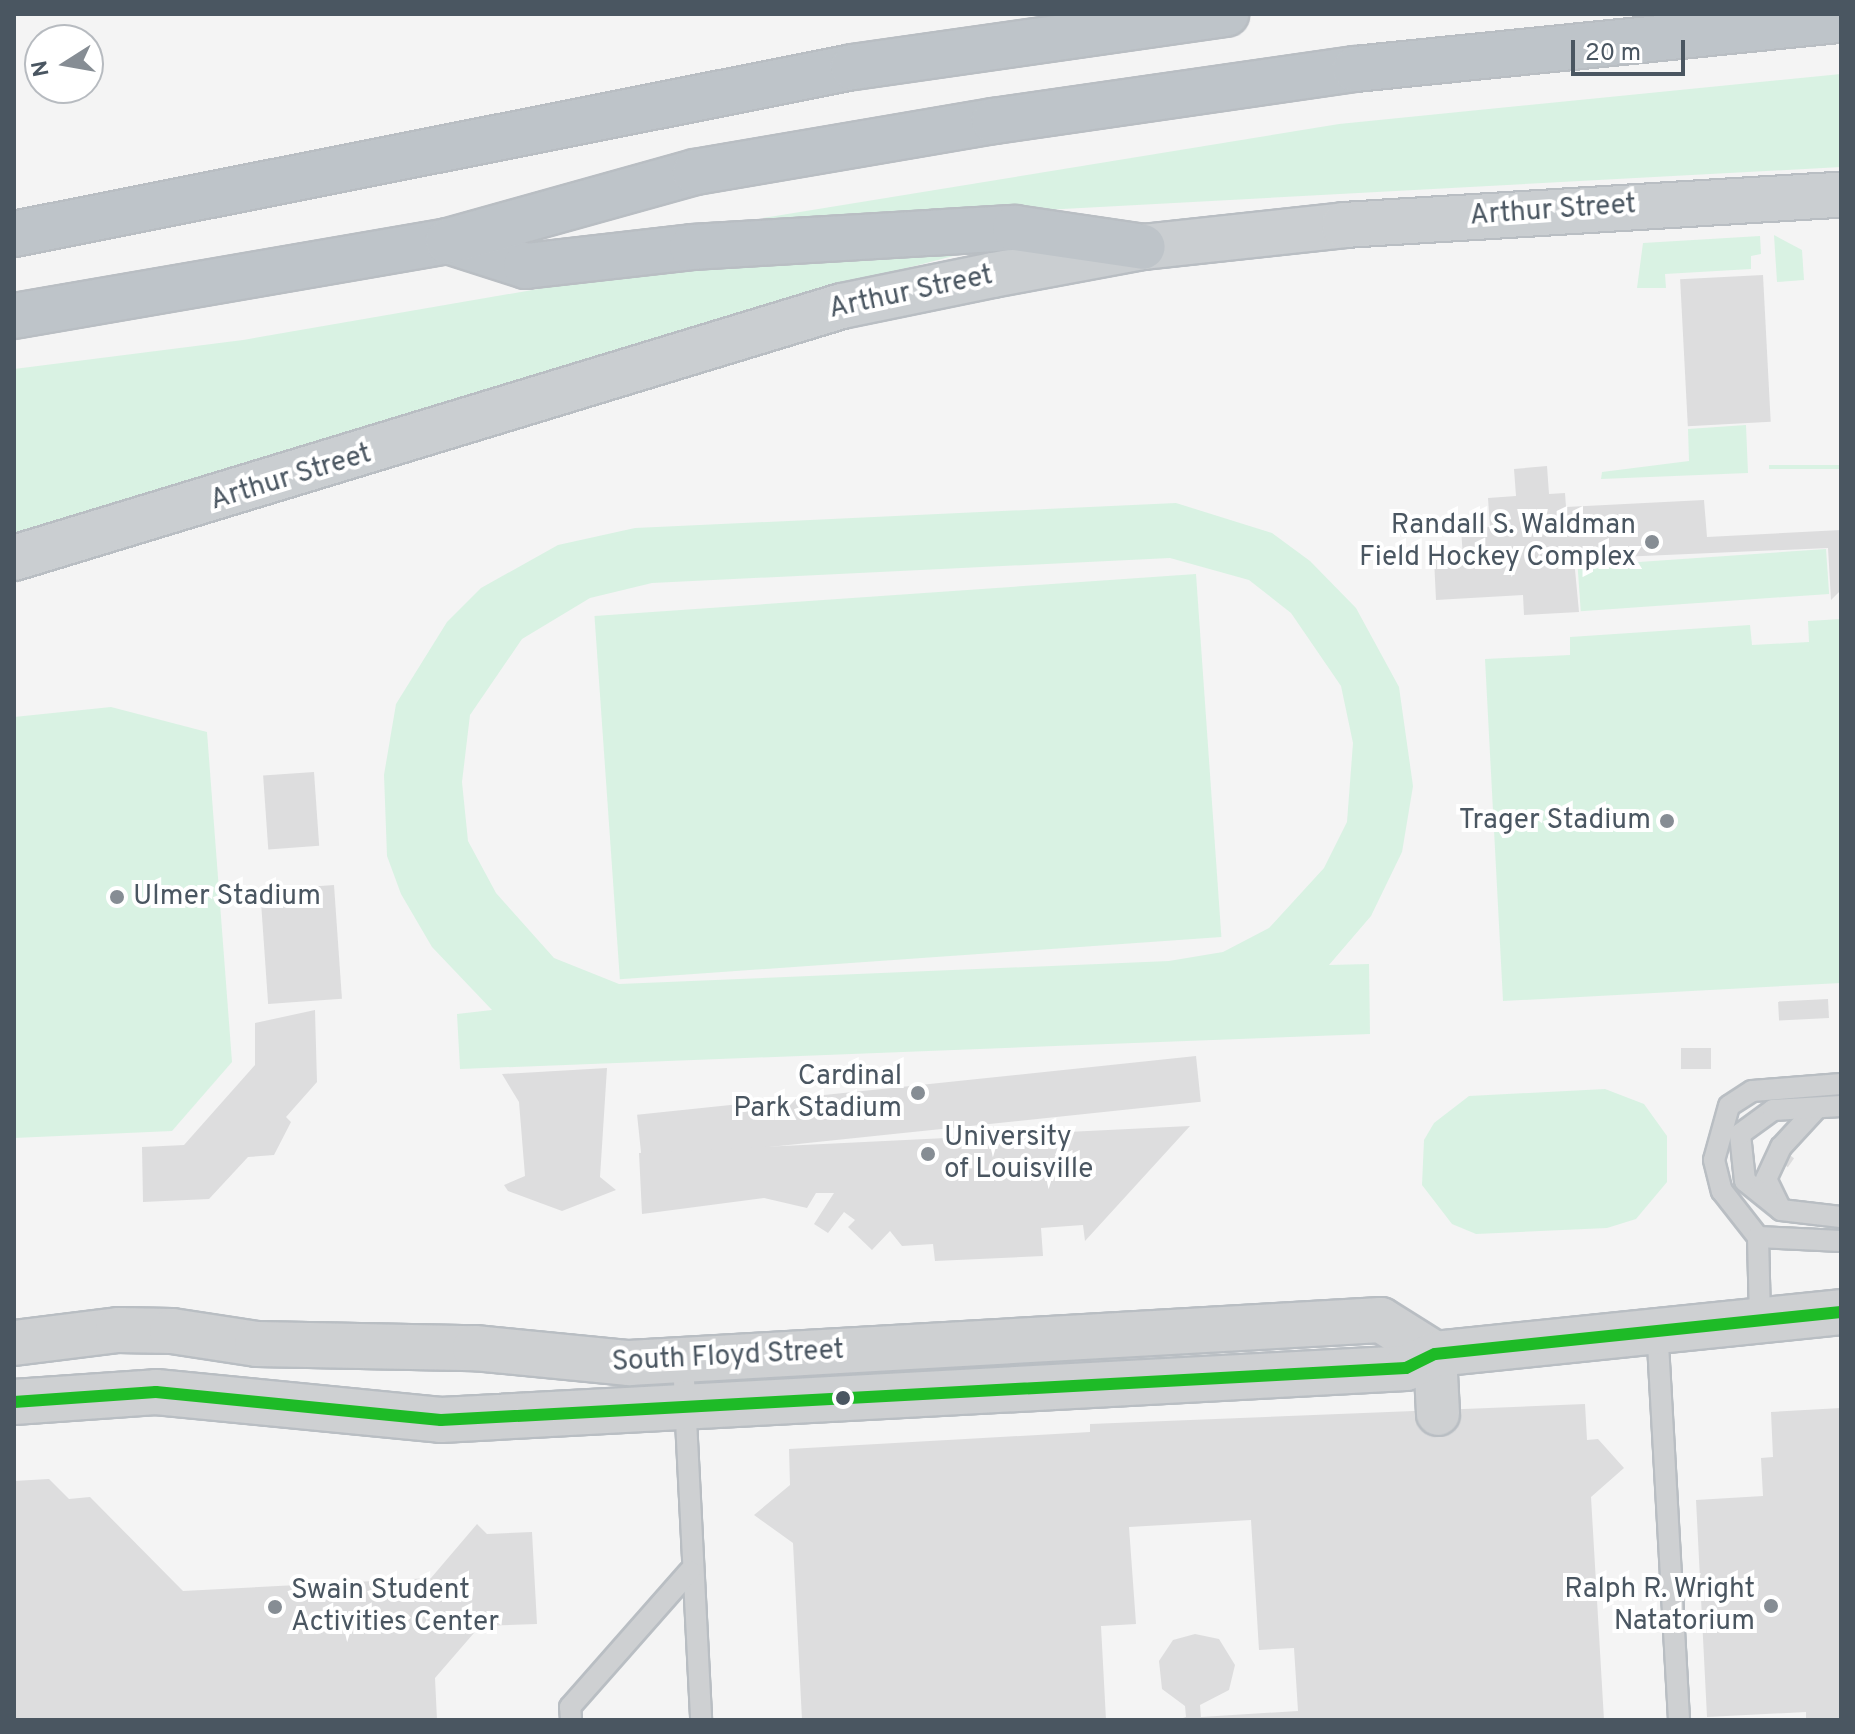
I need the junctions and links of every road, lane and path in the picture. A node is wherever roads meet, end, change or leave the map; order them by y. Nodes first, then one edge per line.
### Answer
1 (1226, 14) edge
2 (1841, 20) edge
3 (1841, 195) edge
4 (14, 234) edge
5 (448, 241) junction
6 (1143, 247) junction
7 (14, 316) edge
8 (14, 558) edge
9 (1841, 1084) edge
10 (1841, 1106) edge
11 (1817, 1108) junction
12 (1781, 1210) junction
13 (1841, 1217) edge
14 (1758, 1237) junction
15 (1841, 1241) edge
16 (1841, 1312) edge
17 (1760, 1317) junction
18 (1657, 1326) junction
19 (14, 1343) edge
20 (1435, 1354) junction
21 (683, 1361) junction
22 (14, 1402) edge
23 (686, 1406) junction
24 (1438, 1414) dead end
25 (690, 1571) junction
26 (571, 1720) edge
27 (701, 1720) edge
28 (1679, 1720) edge

1 - 4 highway
2 - 5 highway
3 - 6 main road, Arthur Street
5 - 6 highway
5 - 7 highway
6 - 8 main road, Arthur Street
9 - 14 lane
10 - 11 lane
11 - 12 lane
11 - 12 lane
12 - 13 lane
14 - 15 lane
14 - 17 lane
16 - 17 street, South Floyd Street
17 - 18 street, South Floyd Street
18 - 20 street, South Floyd Street
18 - 28 lane
19 - 21 street, South Floyd Street
20 - 21 street, South Floyd Street
20 - 23 street, South Floyd Street
20 - 24 street
21 - 23 lane
22 - 23 street, South Floyd Street
23 - 25 lane
25 - 26 lane
25 - 27 lane

